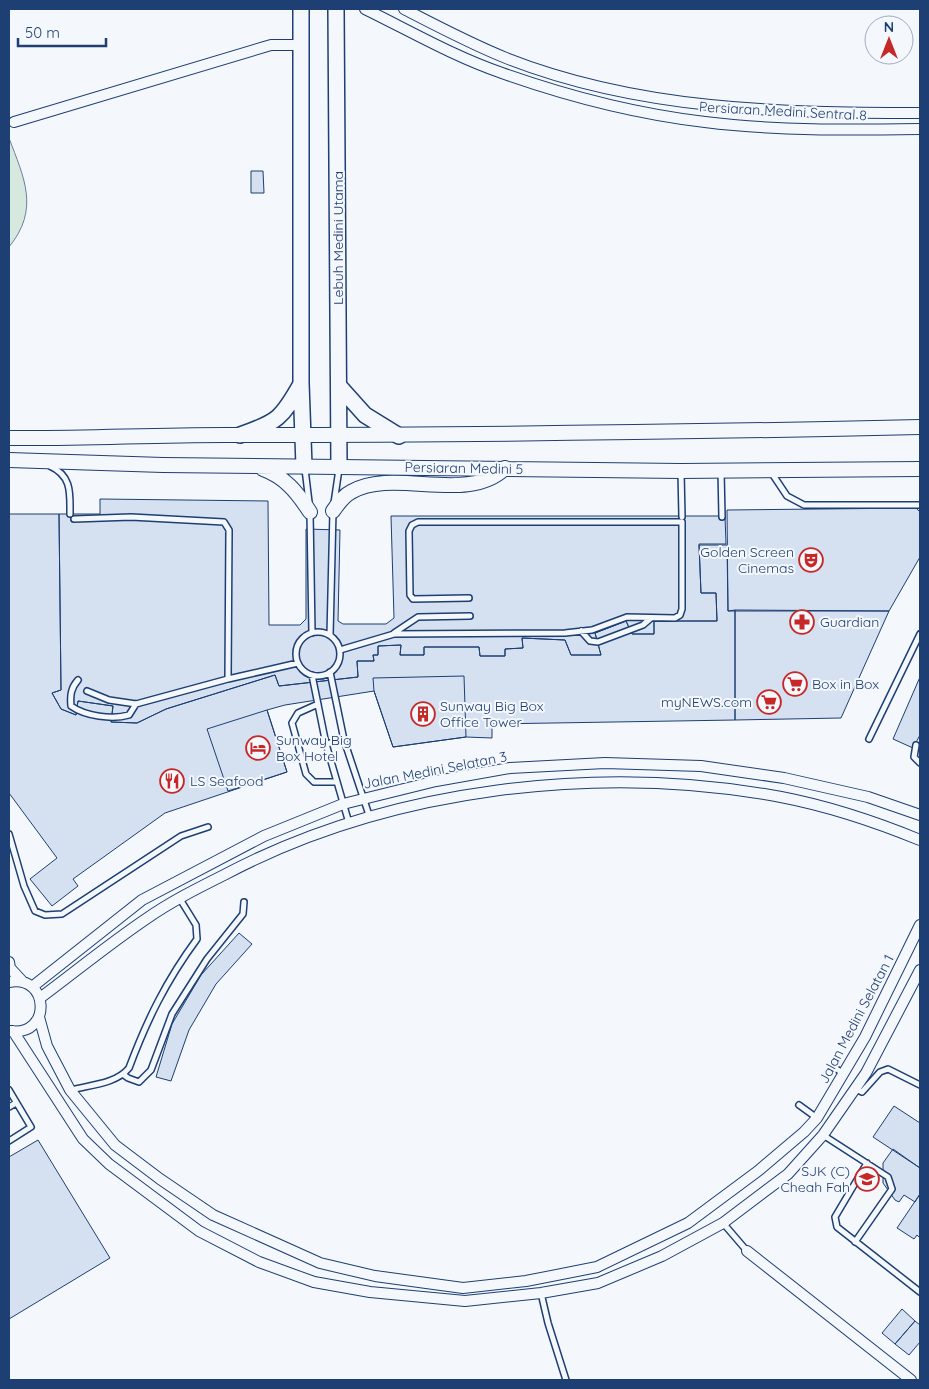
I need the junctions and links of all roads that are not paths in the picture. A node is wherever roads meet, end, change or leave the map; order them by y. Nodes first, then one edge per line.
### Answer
1 (300, 9) edge
2 (336, 9) edge
3 (365, 9) edge
4 (404, 9) edge
5 (302, 45) junction
6 (920, 113) edge
7 (14, 122) dead end
8 (920, 129) edge
9 (301, 383) junction
10 (339, 386) junction
11 (920, 427) edge
12 (240, 434) junction
13 (304, 435) junction
14 (340, 435) junction
15 (399, 436) junction
16 (9, 438) edge
17 (9, 460) edge
18 (39, 461) junction
19 (255, 466) junction
20 (304, 466) junction
21 (339, 466) junction
22 (504, 468) junction
23 (920, 469) edge
24 (770, 470) junction
25 (721, 471) junction
26 (681, 472) junction
27 (920, 505) edge
28 (333, 511) junction
29 (310, 512) junction
30 (682, 517) dead end
31 (722, 517) dead end
32 (470, 598) dead end
33 (470, 616) dead end
34 (651, 618) junction
35 (582, 631) junction
36 (312, 633) junction
37 (394, 634) junction
38 (330, 635) junction
39 (920, 635) edge
40 (340, 650) junction
41 (298, 663) junction
42 (330, 672) junction
43 (312, 675) junction
44 (78, 680) dead end
45 (228, 680) junction
46 (87, 691) dead end
47 (136, 704) junction
48 (318, 704) junction
49 (869, 739) dead end
50 (344, 740) junction
51 (326, 744) junction
52 (916, 745) dead end
53 (920, 763) edge
54 (336, 782) junction
55 (364, 797) junction
56 (343, 804) junction
57 (920, 815) edge
58 (370, 818) junction
59 (350, 823) junction
60 (208, 828) dead end
61 (9, 834) edge
62 (920, 840) edge
63 (180, 899) junction
64 (244, 902) dead end
65 (920, 925) edge
66 (9, 962) edge
67 (920, 970) edge
68 (9, 982) edge
69 (27, 985) junction
70 (40, 998) junction
71 (38, 1017) junction
72 (11, 1031) edge
73 (832, 1066) dead end
74 (845, 1074) junction
75 (124, 1075) junction
76 (920, 1085) edge
77 (855, 1089) junction
78 (9, 1090) edge
79 (70, 1090) junction
80 (16, 1103) junction
81 (799, 1106) dead end
82 (9, 1107) edge
83 (817, 1118) junction
84 (823, 1135) junction
85 (9, 1141) edge
86 (867, 1164) junction
87 (723, 1223) junction
88 (855, 1242) junction
89 (747, 1251) joint
90 (920, 1292) edge
91 (541, 1293) junction
92 (566, 1380) edge
93 (911, 1380) edge

1 - 5 main road
2 - 10 main road, Lebuh Medini Utama
3 - 8 street, Persiaran Medini Sentral 8
4 - 6 street, Persiaran Medini Sentral 8
5 - 7 street
5 - 9 main road
9 - 12 main road
9 - 13 main road
10 - 14 main road, Lebuh Medini Utama
10 - 15 main road
11 - 15 street
12 - 13 street
12 - 16 street
13 - 14 street
13 - 20 main road
14 - 15 street
14 - 21 main road, Lebuh Medini Utama
17 - 18 street, Persiaran Medini 5
18 - 19 street, Persiaran Medini 5
18 - 45 lane
19 - 20 street, Persiaran Medini 5
19 - 29 street
20 - 21 street, Persiaran Medini 5
20 - 29 lane
21 - 22 street, Persiaran Medini 5
21 - 28 lane
22 - 26 street, Persiaran Medini 5
22 - 28 street
23 - 24 street, Persiaran Medini 5
24 - 25 street, Persiaran Medini 5
24 - 27 lane
25 - 26 street, Persiaran Medini 5
25 - 31 lane
26 - 30 lane
28 - 38 lane
29 - 36 lane
32 - 34 lane
33 - 37 lane
34 - 35 lane
34 - 35 lane
35 - 37 lane
36 - 38 lane
36 - 41 lane
37 - 40 lane
38 - 40 lane
39 - 49 lane
40 - 42 lane
41 - 43 lane
41 - 45 lane
42 - 43 lane
42 - 50 lane
43 - 48 lane
44 - 47 lane
45 - 47 lane
46 - 47 lane
48 - 51 lane
48 - 54 lane
50 - 51 lane
50 - 55 lane
51 - 54 lane
52 - 53 lane
54 - 56 lane
55 - 56 street, Jalan Medini Selatan 3
55 - 57 street, Jalan Medini Selatan 3
55 - 58 lane
56 - 59 lane
56 - 69 street, Jalan Medini Selatan 3
58 - 59 street
58 - 62 street
59 - 63 street
60 - 61 lane
63 - 70 street
63 - 75 lane
64 - 75 lane
65 - 74 street, Jalan Medini Selatan 1
66 - 69 street
67 - 77 street
68 - 69 street
69 - 70 street
70 - 71 street
71 - 72 street
71 - 79 street, Jalan Medini Selatan 1
72 - 91 street
73 - 74 lane
74 - 83 street, Jalan Medini Selatan 1
75 - 79 lane
76 - 77 lane
77 - 84 street
78 - 80 lane
79 - 83 street, Jalan Medini Selatan 1
80 - 82 lane
80 - 85 lane
81 - 83 lane
84 - 86 lane
84 - 87 street
86 - 88 lane
86 - 88 lane
87 - 89 lane
87 - 91 street
88 - 90 lane
89 - 93 street
91 - 92 lane

